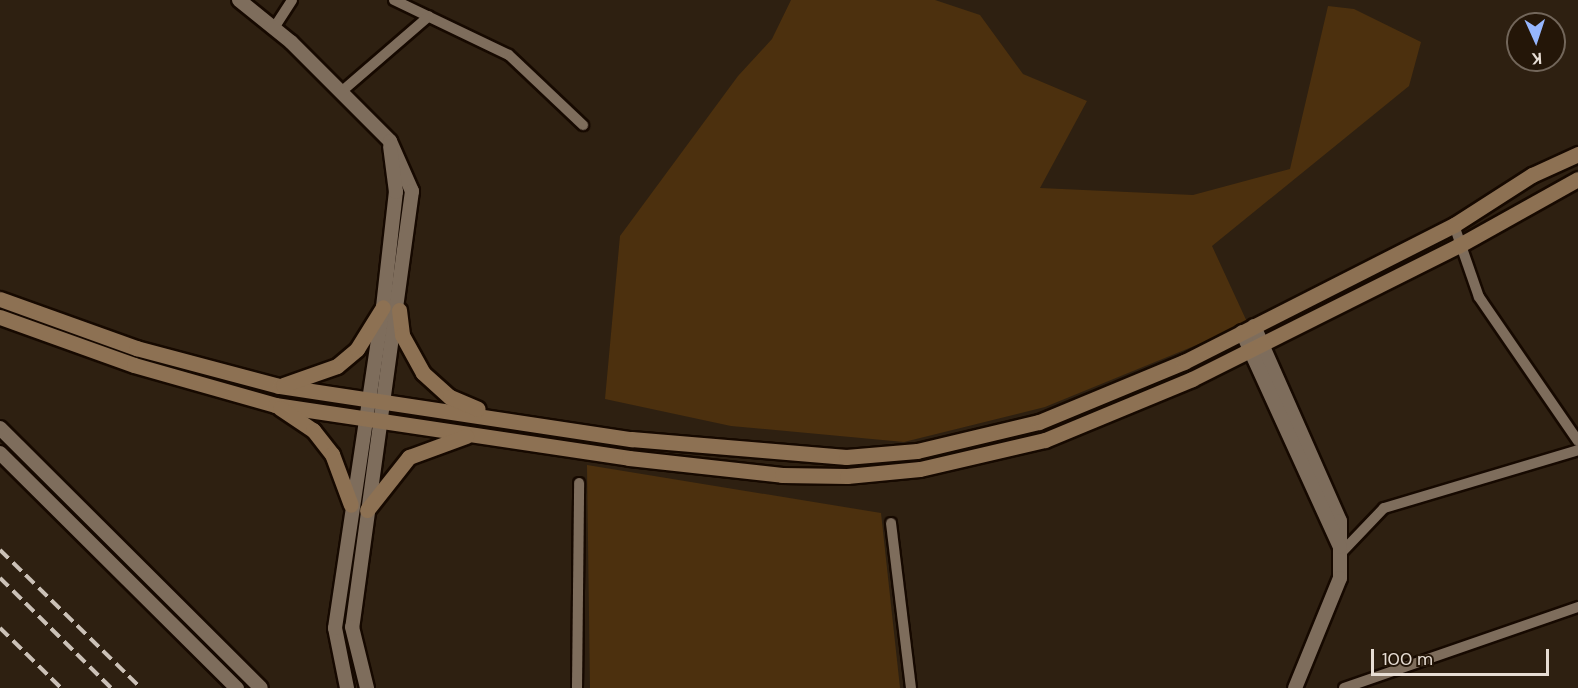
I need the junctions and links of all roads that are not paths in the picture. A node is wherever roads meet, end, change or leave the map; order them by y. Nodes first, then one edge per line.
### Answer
1 (239, 0) edge
2 (292, 0) edge
3 (394, 0) edge
4 (429, 16) junction
5 (274, 28) junction
6 (341, 92) junction
7 (583, 124) dead end
8 (390, 141) junction
9 (1578, 154) edge
10 (1578, 179) edge
11 (1454, 225) junction
12 (1458, 246) junction
13 (4, 300) edge
14 (383, 307) junction
15 (399, 310) junction
16 (0, 317) edge
17 (1248, 329) junction
18 (1255, 346) junction
19 (279, 386) junction
20 (367, 398) junction
21 (383, 400) junction
22 (275, 405) junction
23 (364, 418) junction
24 (501, 419) junction
25 (380, 420) junction
26 (0, 428) edge
27 (474, 434) junction
28 (1578, 441) edge
29 (1578, 450) edge
30 (0, 453) edge
31 (579, 483) dead end
32 (351, 505) junction
33 (367, 510) junction
34 (891, 523) dead end
35 (1342, 552) junction
36 (1578, 607) edge
37 (237, 688) edge
38 (261, 688) edge
39 (347, 688) edge
40 (368, 688) edge
41 (577, 688) edge
42 (911, 688) edge
43 (1295, 688) edge
44 (1344, 688) edge

1 - 5 street
2 - 5 street
3 - 4 street
4 - 6 street
4 - 7 street
5 - 6 street
6 - 8 street
8 - 14 street
8 - 15 street
9 - 11 main road
10 - 12 main road
11 - 12 street
11 - 17 main road
12 - 18 main road
12 - 28 street
13 - 19 main road
14 - 19 main road
14 - 20 street
15 - 21 street
15 - 24 main road
16 - 22 main road
17 - 18 street
17 - 24 main road
18 - 27 main road
18 - 35 street
19 - 20 main road
20 - 21 main road
20 - 23 street
21 - 24 main road
21 - 25 street
22 - 23 main road
22 - 32 main road
23 - 25 main road
23 - 32 street
25 - 27 main road
25 - 33 street
26 - 38 street
27 - 33 main road
29 - 35 street
30 - 37 street
31 - 41 street
32 - 39 street
33 - 40 street
34 - 42 street
35 - 43 street
36 - 44 street

